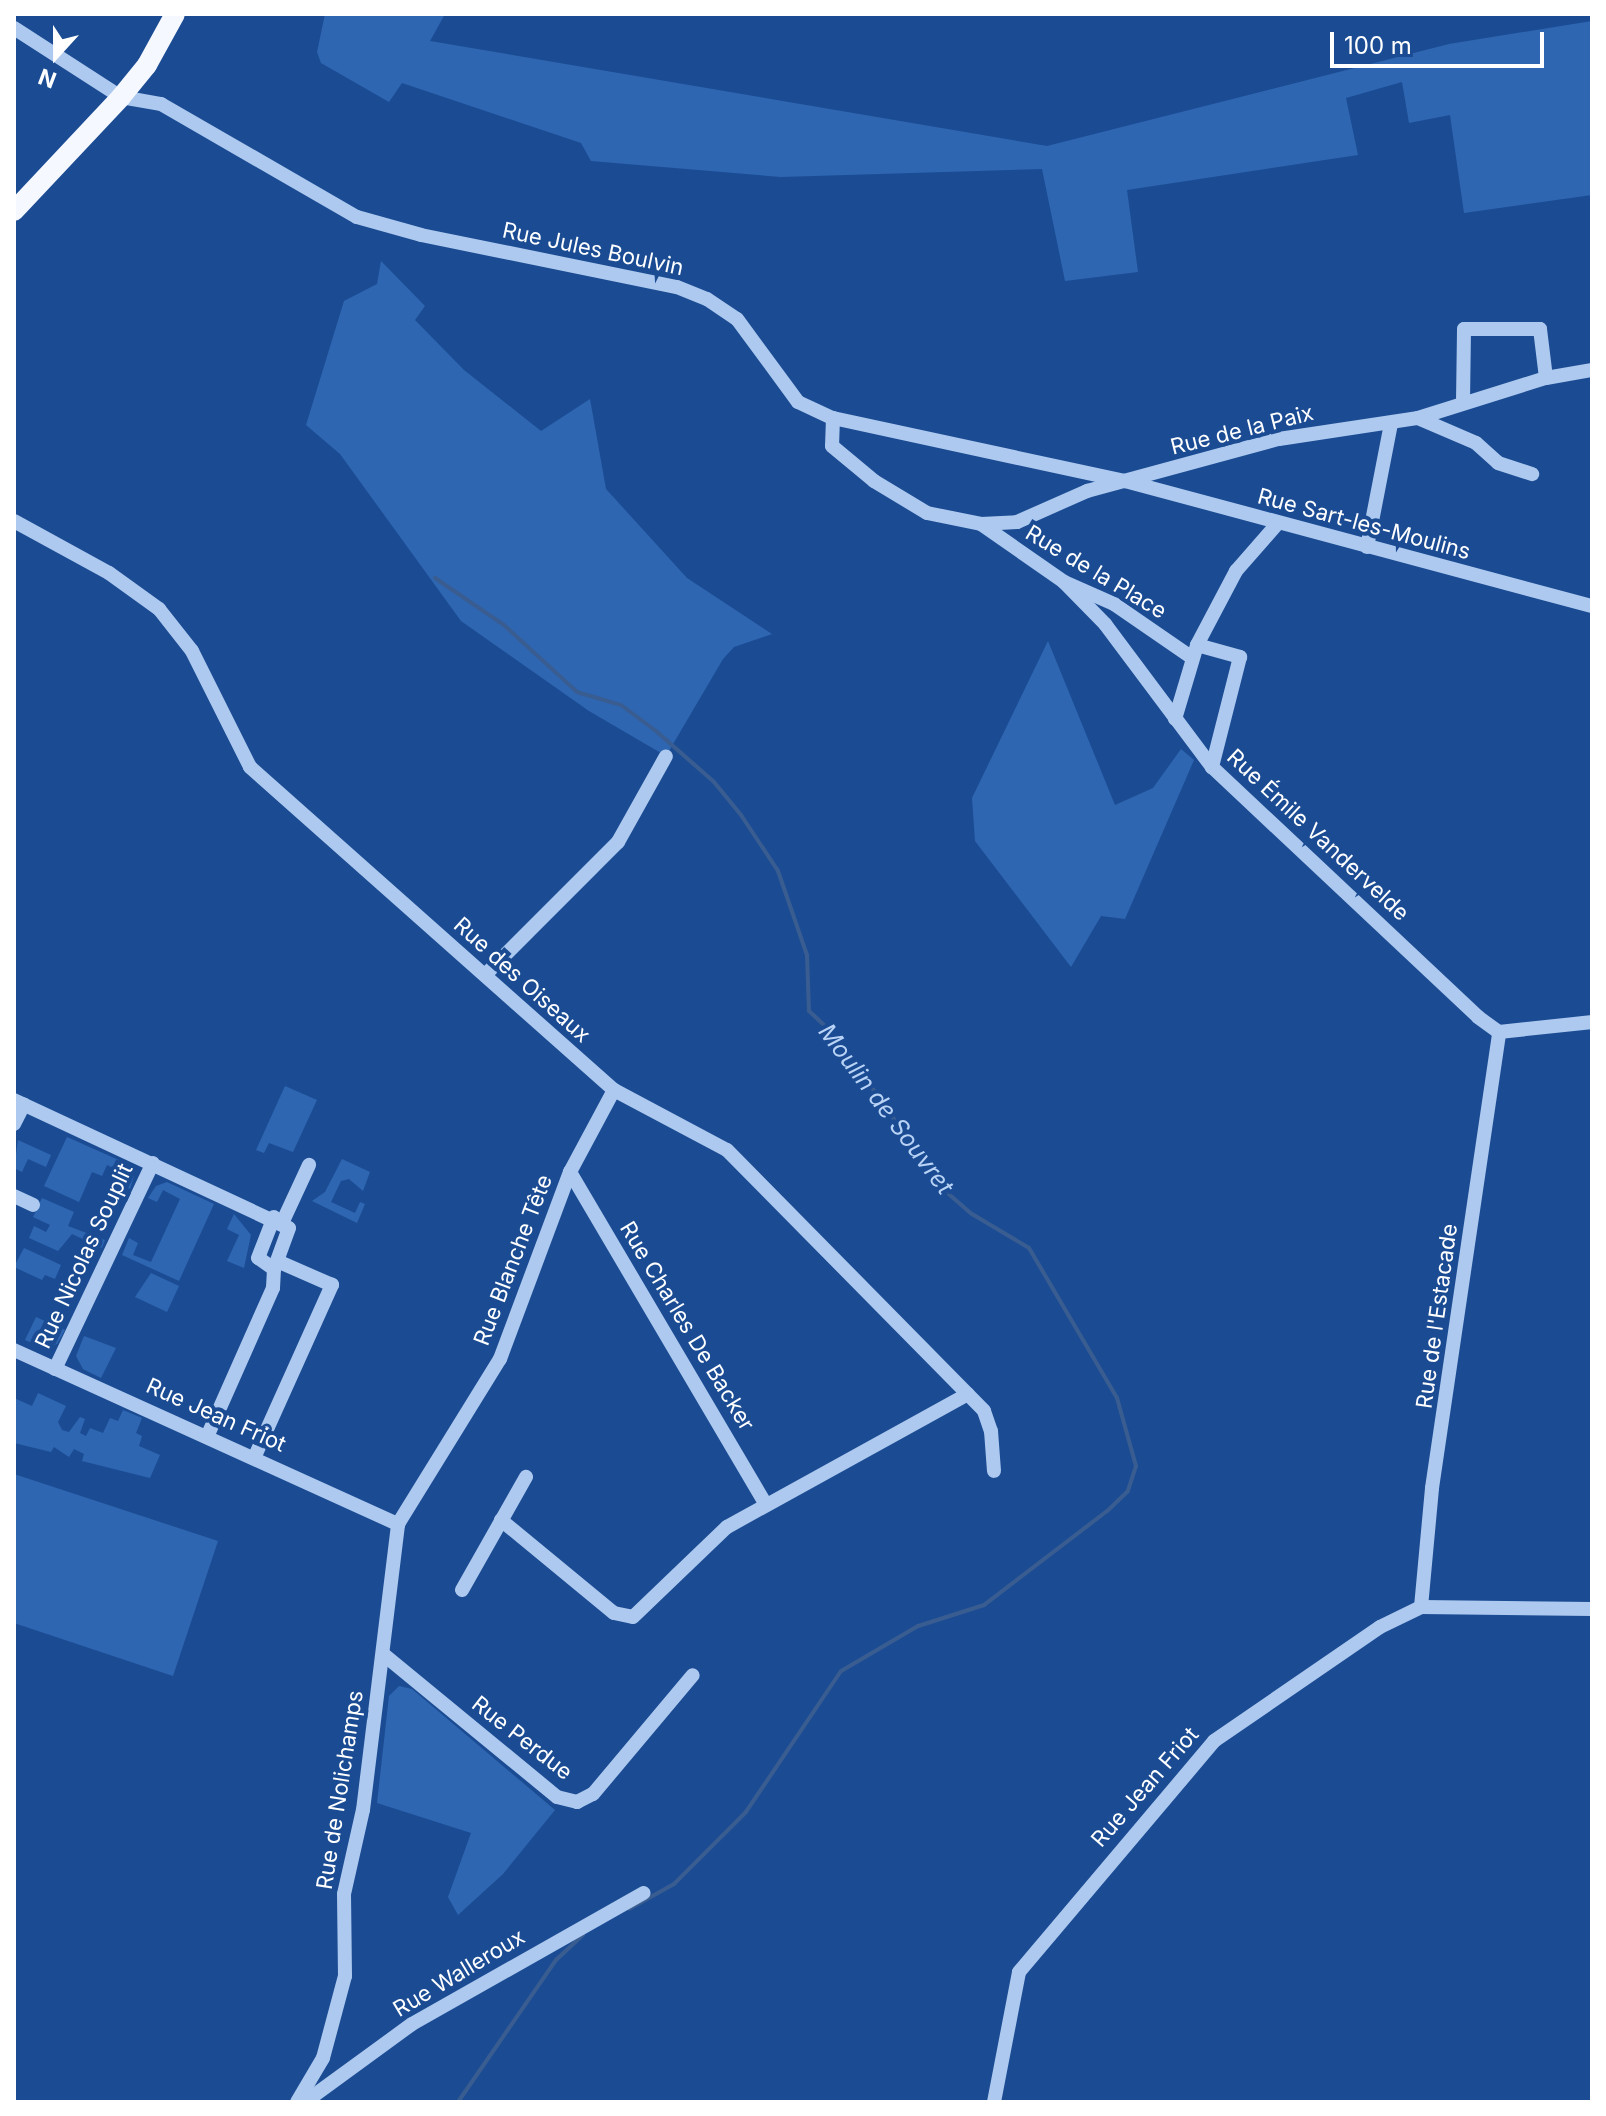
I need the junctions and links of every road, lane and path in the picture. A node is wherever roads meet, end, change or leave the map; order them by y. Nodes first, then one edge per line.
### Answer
1 (175, 14) edge
2 (14, 28) edge
3 (121, 97) junction
4 (14, 211) edge
5 (1592, 370) edge
6 (1546, 378) junction
7 (1463, 402) junction
8 (833, 418) junction
9 (1418, 418) junction
10 (1391, 423) junction
11 (1532, 474) dead end
12 (1125, 481) junction
13 (14, 521) edge
14 (1278, 523) junction
15 (981, 524) junction
16 (1367, 547) junction
17 (1064, 582) junction
18 (1592, 606) edge
19 (1194, 651) junction
20 (1175, 719) junction
21 (666, 756) dead end
22 (1212, 767) junction
23 (485, 975) junction
24 (1592, 1022) edge
25 (1499, 1032) junction
26 (614, 1090) junction
27 (19, 1102) edge
28 (14, 1124) edge
29 (153, 1163) junction
30 (309, 1165) dead end
31 (570, 1172) junction
32 (14, 1196) edge
33 (33, 1205) dead end
34 (282, 1222) junction
35 (275, 1265) junction
36 (14, 1350) edge
37 (55, 1369) junction
38 (968, 1394) junction
39 (208, 1435) junction
40 (255, 1456) junction
41 (994, 1471) dead end
42 (526, 1477) dead end
43 (765, 1503) junction
44 (501, 1520) junction
45 (398, 1524) junction
46 (462, 1590) dead end
47 (1421, 1607) junction
48 (1592, 1609) edge
49 (383, 1654) junction
50 (693, 1675) dead end
51 (644, 1893) dead end
52 (297, 2102) edge
53 (305, 2102) edge
54 (994, 2102) edge

1 - 3 main road
2 - 3 street
3 - 4 main road
3 - 8 street, Rue Jules Boulvin
5 - 6 street, Rue de la Paix
6 - 7 street, Rue de la Paix
6 - 7 street
7 - 9 street, Rue de la Paix
8 - 12 street, Rue Jules Boulvin
8 - 15 street
9 - 10 street, Rue de la Paix
9 - 11 street
10 - 12 street, Rue de la Paix
10 - 16 street
12 - 14 street, Rue Sart-les-Moulins
12 - 15 street, Rue de la Paix
13 - 23 street, Rue des Oiseaux
14 - 16 street, Rue Sart-les-Moulins
14 - 19 street
15 - 17 street, Rue de la Place
16 - 18 street, Rue Sart-les-Moulins
17 - 19 street, Rue de la Place
17 - 20 street, Rue Émile Vandervelde
19 - 20 street
19 - 22 street, Rue de la Place
20 - 22 street, Rue Émile Vandervelde
21 - 23 street
22 - 25 street, Rue Émile Vandervelde
23 - 26 street, Rue des Oiseaux
24 - 25 street
25 - 47 street, Rue de l'Estacade
26 - 31 street, Rue Blanche Tête
26 - 38 street, Rue des Oiseaux
27 - 28 street
27 - 29 street
29 - 34 street
29 - 37 street, Rue Nicolas Souplit
30 - 34 street
31 - 43 street, Rue Charles De Backer
31 - 45 street, Rue Blanche Tête
32 - 33 street
34 - 35 street
35 - 39 street
35 - 40 street
36 - 37 street, Rue Jean Friot
37 - 39 street, Rue Jean Friot
38 - 41 street, Rue des Oiseaux
38 - 43 street
39 - 40 street, Rue Jean Friot
40 - 45 street, Rue Jean Friot
42 - 44 street
43 - 44 street
44 - 46 street
45 - 49 street, Rue de Nolichamps
47 - 48 street, Rue Jean Friot
47 - 54 street, Rue Jean Friot
49 - 50 street, Rue Perdue
49 - 52 street, Rue de Nolichamps
51 - 53 street, Rue Walleroux

